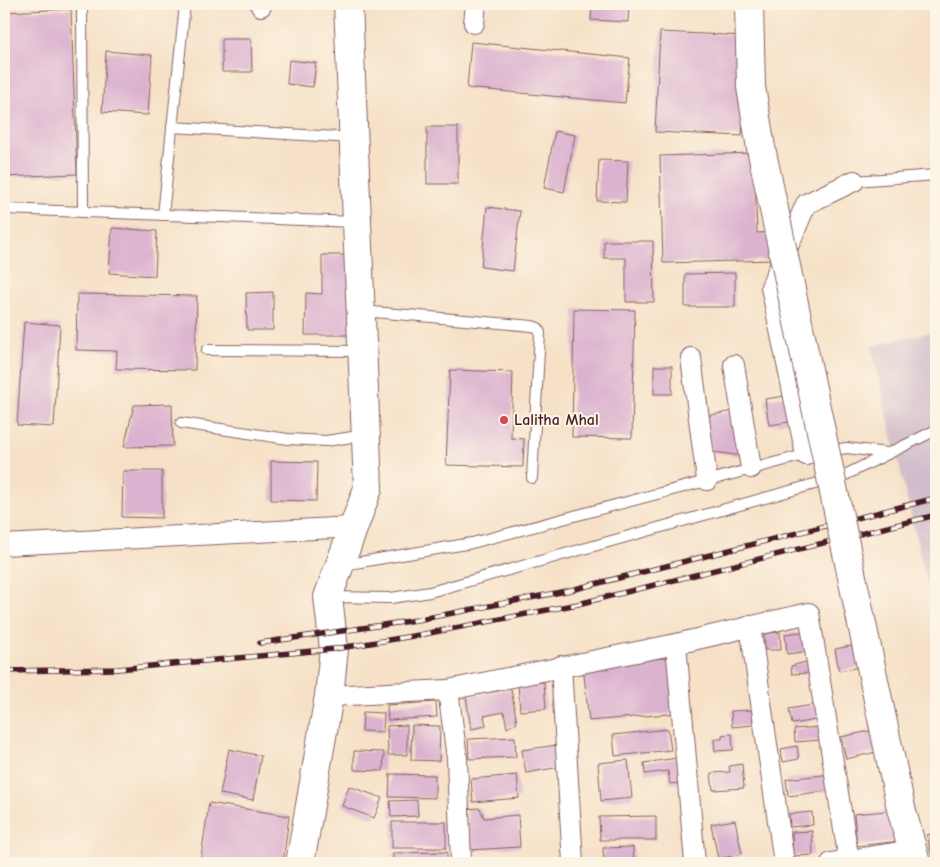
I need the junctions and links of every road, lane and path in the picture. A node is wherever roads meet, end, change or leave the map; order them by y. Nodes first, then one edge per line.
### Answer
1 (82, 4) edge
2 (185, 4) edge
3 (348, 4) edge
4 (749, 4) edge
5 (172, 126) junction
6 (354, 138) junction
7 (936, 175) edge
8 (854, 181) joint
9 (4, 208) edge
10 (83, 212) junction
11 (163, 215) junction
12 (357, 222) junction
13 (361, 311) junction
14 (207, 350) dead end
15 (363, 351) junction
16 (692, 358) dead end
17 (734, 365) dead end
18 (181, 423) dead end
19 (936, 430) edge
20 (366, 435) junction
21 (887, 453) junction
22 (806, 455) junction
23 (751, 468) junction
24 (532, 478) dead end
25 (707, 480) junction
26 (353, 528) junction
27 (4, 546) edge
28 (340, 566) junction
29 (328, 597) junction
30 (750, 626) junction
31 (676, 644) junction
32 (561, 666) junction
33 (448, 690) junction
34 (328, 696) junction
35 (914, 857) edge
36 (840, 862) edge
37 (300, 863) edge
38 (461, 863) edge
39 (573, 863) edge
40 (695, 863) edge
41 (784, 863) edge

1 - 10 lane
2 - 5 lane
3 - 6 street
4 - 35 street, bridge
5 - 6 lane
5 - 11 lane
6 - 12 street
7 - 8 lane
8 - 22 street
9 - 10 lane
10 - 11 lane
11 - 12 lane
12 - 13 street
13 - 15 street
13 - 24 lane
14 - 15 lane
15 - 20 street
16 - 25 street
17 - 23 street
18 - 20 lane
19 - 21 lane
20 - 26 street
21 - 22 lane
21 - 29 lane
22 - 23 lane
23 - 25 lane
25 - 28 lane
26 - 27 street
26 - 28 street
28 - 29 street
29 - 34 street
30 - 31 street
30 - 36 street
30 - 41 street
31 - 32 street
31 - 40 street
32 - 33 street
32 - 39 street
33 - 34 street
33 - 38 street
34 - 37 street
35 - 36 street

